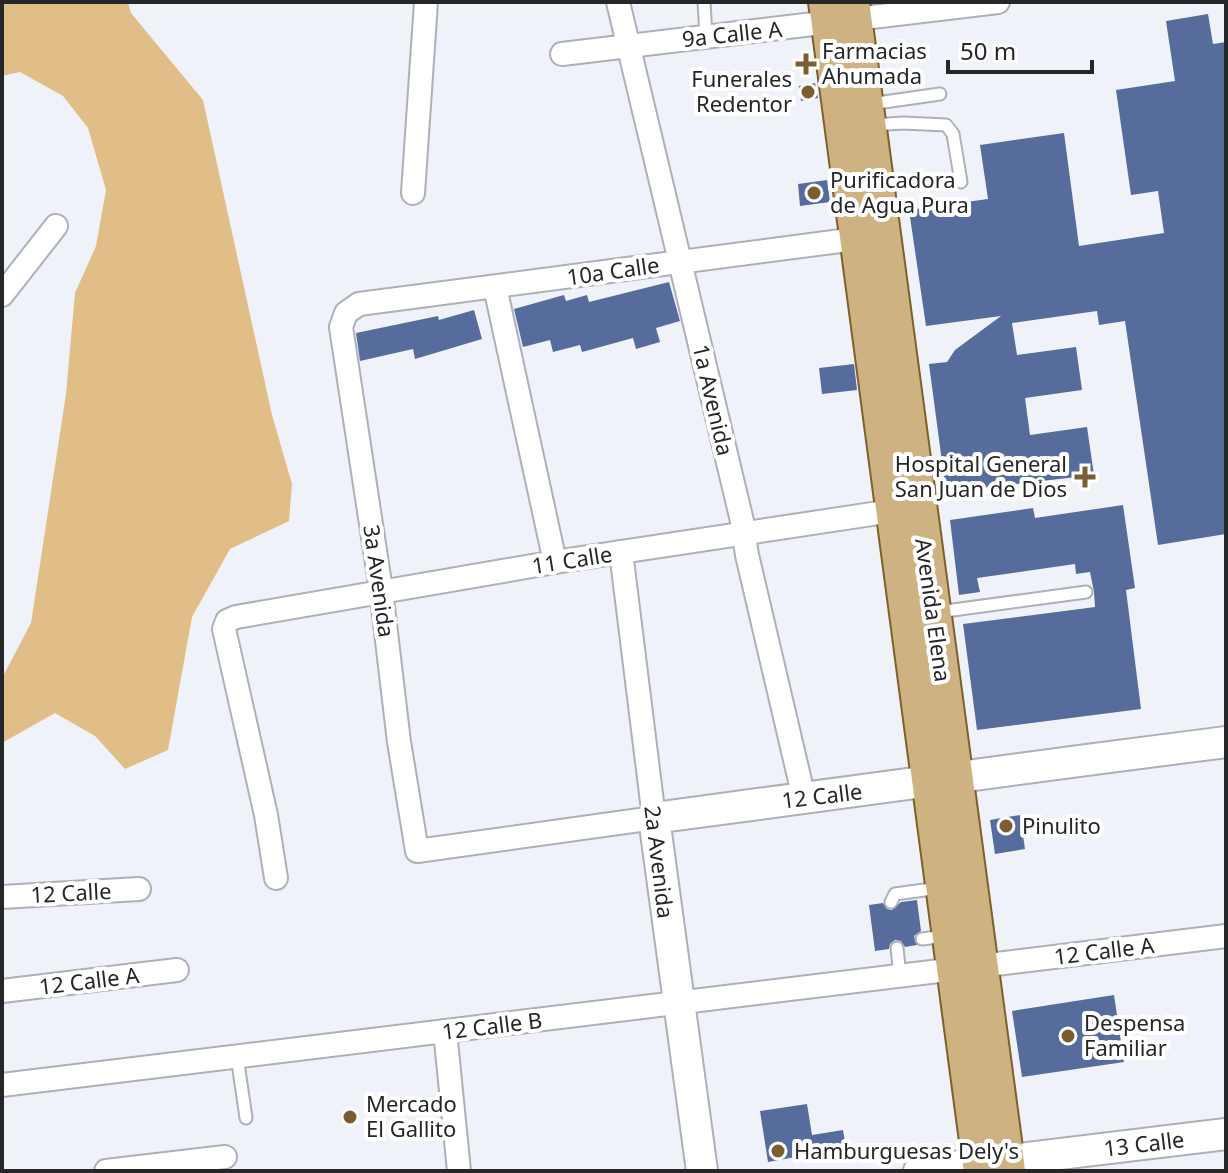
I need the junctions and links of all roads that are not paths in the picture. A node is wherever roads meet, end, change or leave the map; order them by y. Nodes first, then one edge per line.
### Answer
1 (426, 2) edge
2 (618, 2) edge
3 (704, 2) edge
4 (998, 2) edge
5 (840, 12) edge
6 (706, 36) junction
7 (628, 46) junction
8 (562, 54) dead end
9 (940, 94) dead end
10 (867, 115) junction
11 (961, 182) dead end
12 (413, 193) dead end
13 (56, 226) dead end
14 (870, 237) junction
15 (680, 262) junction
16 (495, 287) junction
17 (2, 295) edge
18 (346, 313) joint
19 (906, 508) junction
20 (744, 533) junction
21 (621, 552) junction
22 (555, 562) junction
23 (381, 590) junction
24 (1086, 592) dead end
25 (933, 612) junction
26 (1226, 742) edge
27 (942, 779) junction
28 (804, 798) junction
29 (654, 818) junction
30 (417, 851) joint
31 (276, 878) dead end
32 (943, 887) junction
33 (139, 889) dead end
34 (2, 897) edge
35 (891, 902) dead end
36 (1226, 936) edge
37 (897, 948) dead end
38 (968, 967) junction
39 (177, 970) dead end
40 (900, 976) junction
41 (2, 991) edge
42 (677, 1003) junction
43 (445, 1031) junction
44 (237, 1056) junction
45 (2, 1085) edge
46 (246, 1118) dead end
47 (1226, 1134) edge
48 (225, 1157) dead end
49 (994, 1167) edge
50 (106, 1171) edge
51 (459, 1171) edge
52 (702, 1171) edge
53 (919, 1171) edge

1 - 12 street
2 - 7 street, 1a Avenida
3 - 6 lane
4 - 5 street, 9a Calle A
5 - 6 street, 9a Calle A
5 - 10 main road, Avenida Elena
5 - 14 main road, Avenida Elena
6 - 7 street, 9a Calle A
7 - 8 street, 9a Calle A
7 - 15 street, 1a Avenida
9 - 10 lane
10 - 11 lane
10 - 14 main road, Avenida Elena
13 - 17 street
14 - 15 street, 10a Calle
14 - 19 main road, Avenida Elena
15 - 16 street, 10a Calle
15 - 20 street, 1a Avenida
16 - 18 street, 10a Calle
16 - 22 street
18 - 23 street, 3a Avenida
19 - 20 street, 11 Calle
19 - 25 main road, Avenida Elena
19 - 27 main road, Avenida Elena
20 - 21 street, 11 Calle
20 - 28 street, 1a Avenida
21 - 22 street, 11 Calle
21 - 29 street, 2a Avenida
22 - 23 street, 11 Calle
23 - 30 street, 3a Avenida
23 - 31 street, 11 Calle
24 - 25 lane
25 - 27 main road, Avenida Elena
26 - 27 main road, 12 Calle
27 - 28 main road, 12 Calle
27 - 32 main road, Avenida Elena
27 - 38 main road, Avenida Elena
28 - 29 main road, 12 Calle
29 - 30 street, 12 Calle
29 - 42 main road, 2a Avenida
32 - 35 lane
32 - 38 main road, Avenida Elena
33 - 34 street, 12 Calle
36 - 38 street, 12 Calle A
37 - 40 lane
38 - 40 street, 12 Calle B
38 - 49 main road, Avenida Elena
39 - 41 street, 12 Calle A
40 - 42 street, 12 Calle B
42 - 43 street, 12 Calle B
42 - 52 main road, 2a Avenida
43 - 44 street, 12 Calle B
43 - 51 street
44 - 45 street, 12 Calle B
44 - 46 lane
47 - 49 main road, 13 Calle
48 - 50 street
49 - 53 main road, 13 Calle

